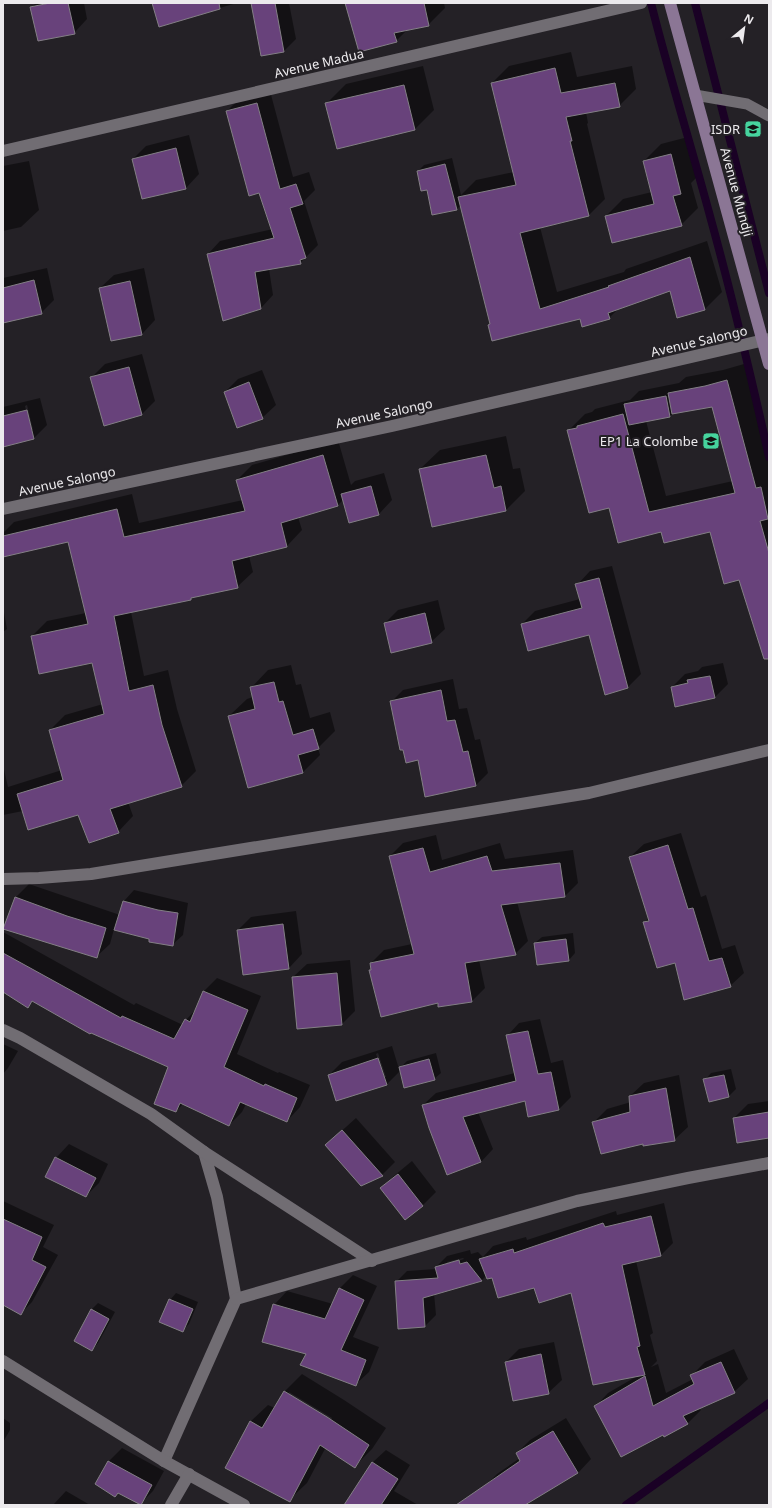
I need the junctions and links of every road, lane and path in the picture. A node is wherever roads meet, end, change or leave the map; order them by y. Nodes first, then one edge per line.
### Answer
1 (641, 3) edge
2 (670, 3) edge
3 (696, 95) junction
4 (769, 116) edge
5 (3, 151) edge
6 (766, 339) edge
7 (769, 364) edge
8 (3, 509) edge
9 (769, 750) edge
10 (3, 879) edge
11 (3, 1030) edge
12 (204, 1152) junction
13 (769, 1163) edge
14 (372, 1261) junction
15 (236, 1299) junction
16 (3, 1361) edge
17 (164, 1460) junction
18 (189, 1474) junction
19 (171, 1505) edge
20 (244, 1505) edge

1 - 5 street, Avenue Madua
2 - 3 street, Avenue Mundji
3 - 4 lane
3 - 6 street, Avenue Mundji
6 - 7 street, Avenue Mundji
6 - 8 street, Avenue Salongo
9 - 10 street
11 - 12 street
12 - 14 street
12 - 15 street
13 - 14 street
14 - 15 street
15 - 17 street
16 - 17 street
17 - 18 street
18 - 19 street
18 - 20 street

